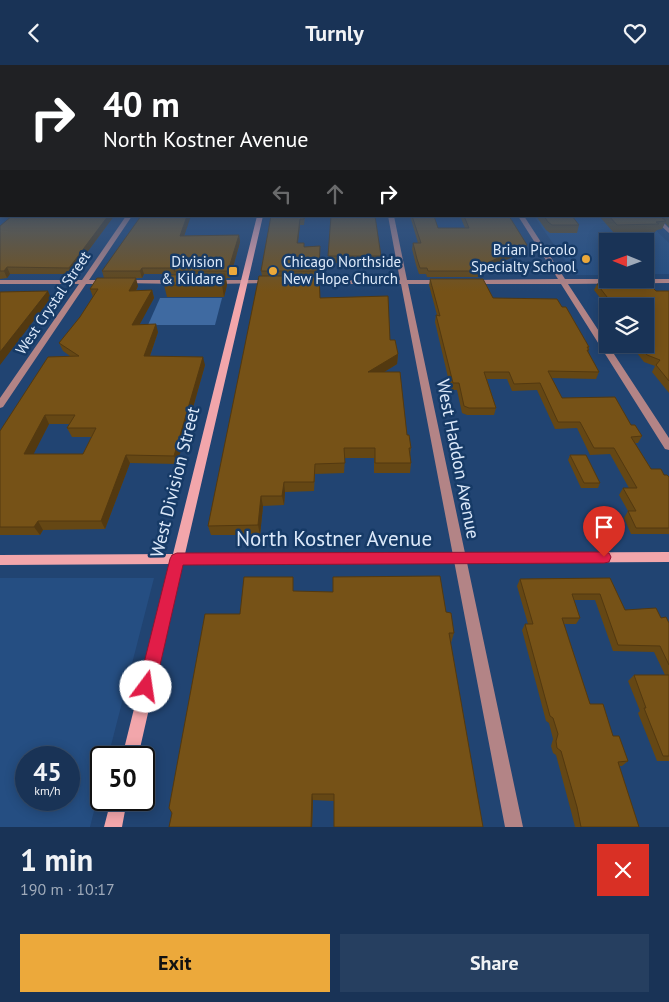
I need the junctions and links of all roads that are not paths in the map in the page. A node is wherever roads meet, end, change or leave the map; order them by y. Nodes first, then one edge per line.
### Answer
1 (126, 221) edge
2 (259, 221) edge
3 (392, 221) edge
4 (524, 221) edge
5 (658, 221) edge
6 (669, 231) edge
7 (669, 281) edge
8 (85, 282) junction
9 (192, 282) edge
10 (201, 282) edge
11 (244, 282) junction
12 (280, 282) edge
13 (298, 282) edge
14 (404, 282) junction
15 (446, 282) edge
16 (464, 282) edge
17 (563, 282) junction
18 (0, 283) edge
19 (0, 405) edge
20 (669, 446) edge
21 (669, 557) edge
22 (460, 558) junction
23 (177, 559) junction
24 (0, 560) edge
25 (133, 746) edge
26 (117, 811) edge
27 (113, 827) edge
28 (514, 827) edge

1 - 8 street, West Crystal Street
2 - 11 main road, West Division Street
3 - 14 street, West Haddon Avenue
4 - 17 street
5 - 6 street
7 - 17 street
8 - 9 street
8 - 18 street
8 - 19 street, West Crystal Street
10 - 11 street
11 - 12 street
11 - 23 main road, West Division Street
13 - 14 street
14 - 15 street
14 - 22 street, West Haddon Avenue
16 - 17 street
17 - 20 street
21 - 22 main road, North Kostner Avenue
22 - 23 main road, North Kostner Avenue
22 - 28 street, West Haddon Avenue
23 - 24 main road, North Kostner Avenue
23 - 25 main road, West Division Street
26 - 27 main road

